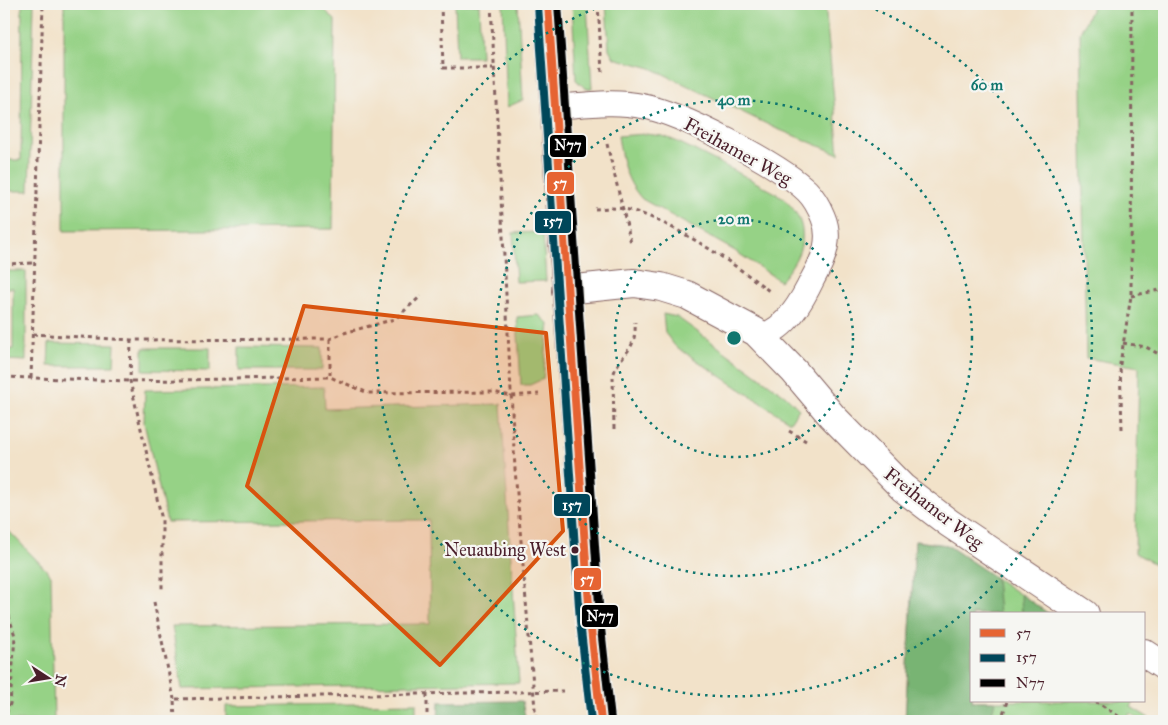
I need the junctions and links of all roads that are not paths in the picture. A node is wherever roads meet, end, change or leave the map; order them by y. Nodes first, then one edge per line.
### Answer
1 (548, 4) edge
2 (554, 107) junction
3 (566, 290) junction
4 (762, 336) junction
5 (1082, 612) edge
6 (1146, 654) edge
7 (1164, 666) edge
8 (600, 721) edge

1 - 2 street
2 - 3 street
2 - 4 lane, Freihamer Weg
3 - 4 street, Freihamer Weg
3 - 8 street
4 - 5 street, Freihamer Weg
6 - 7 street

